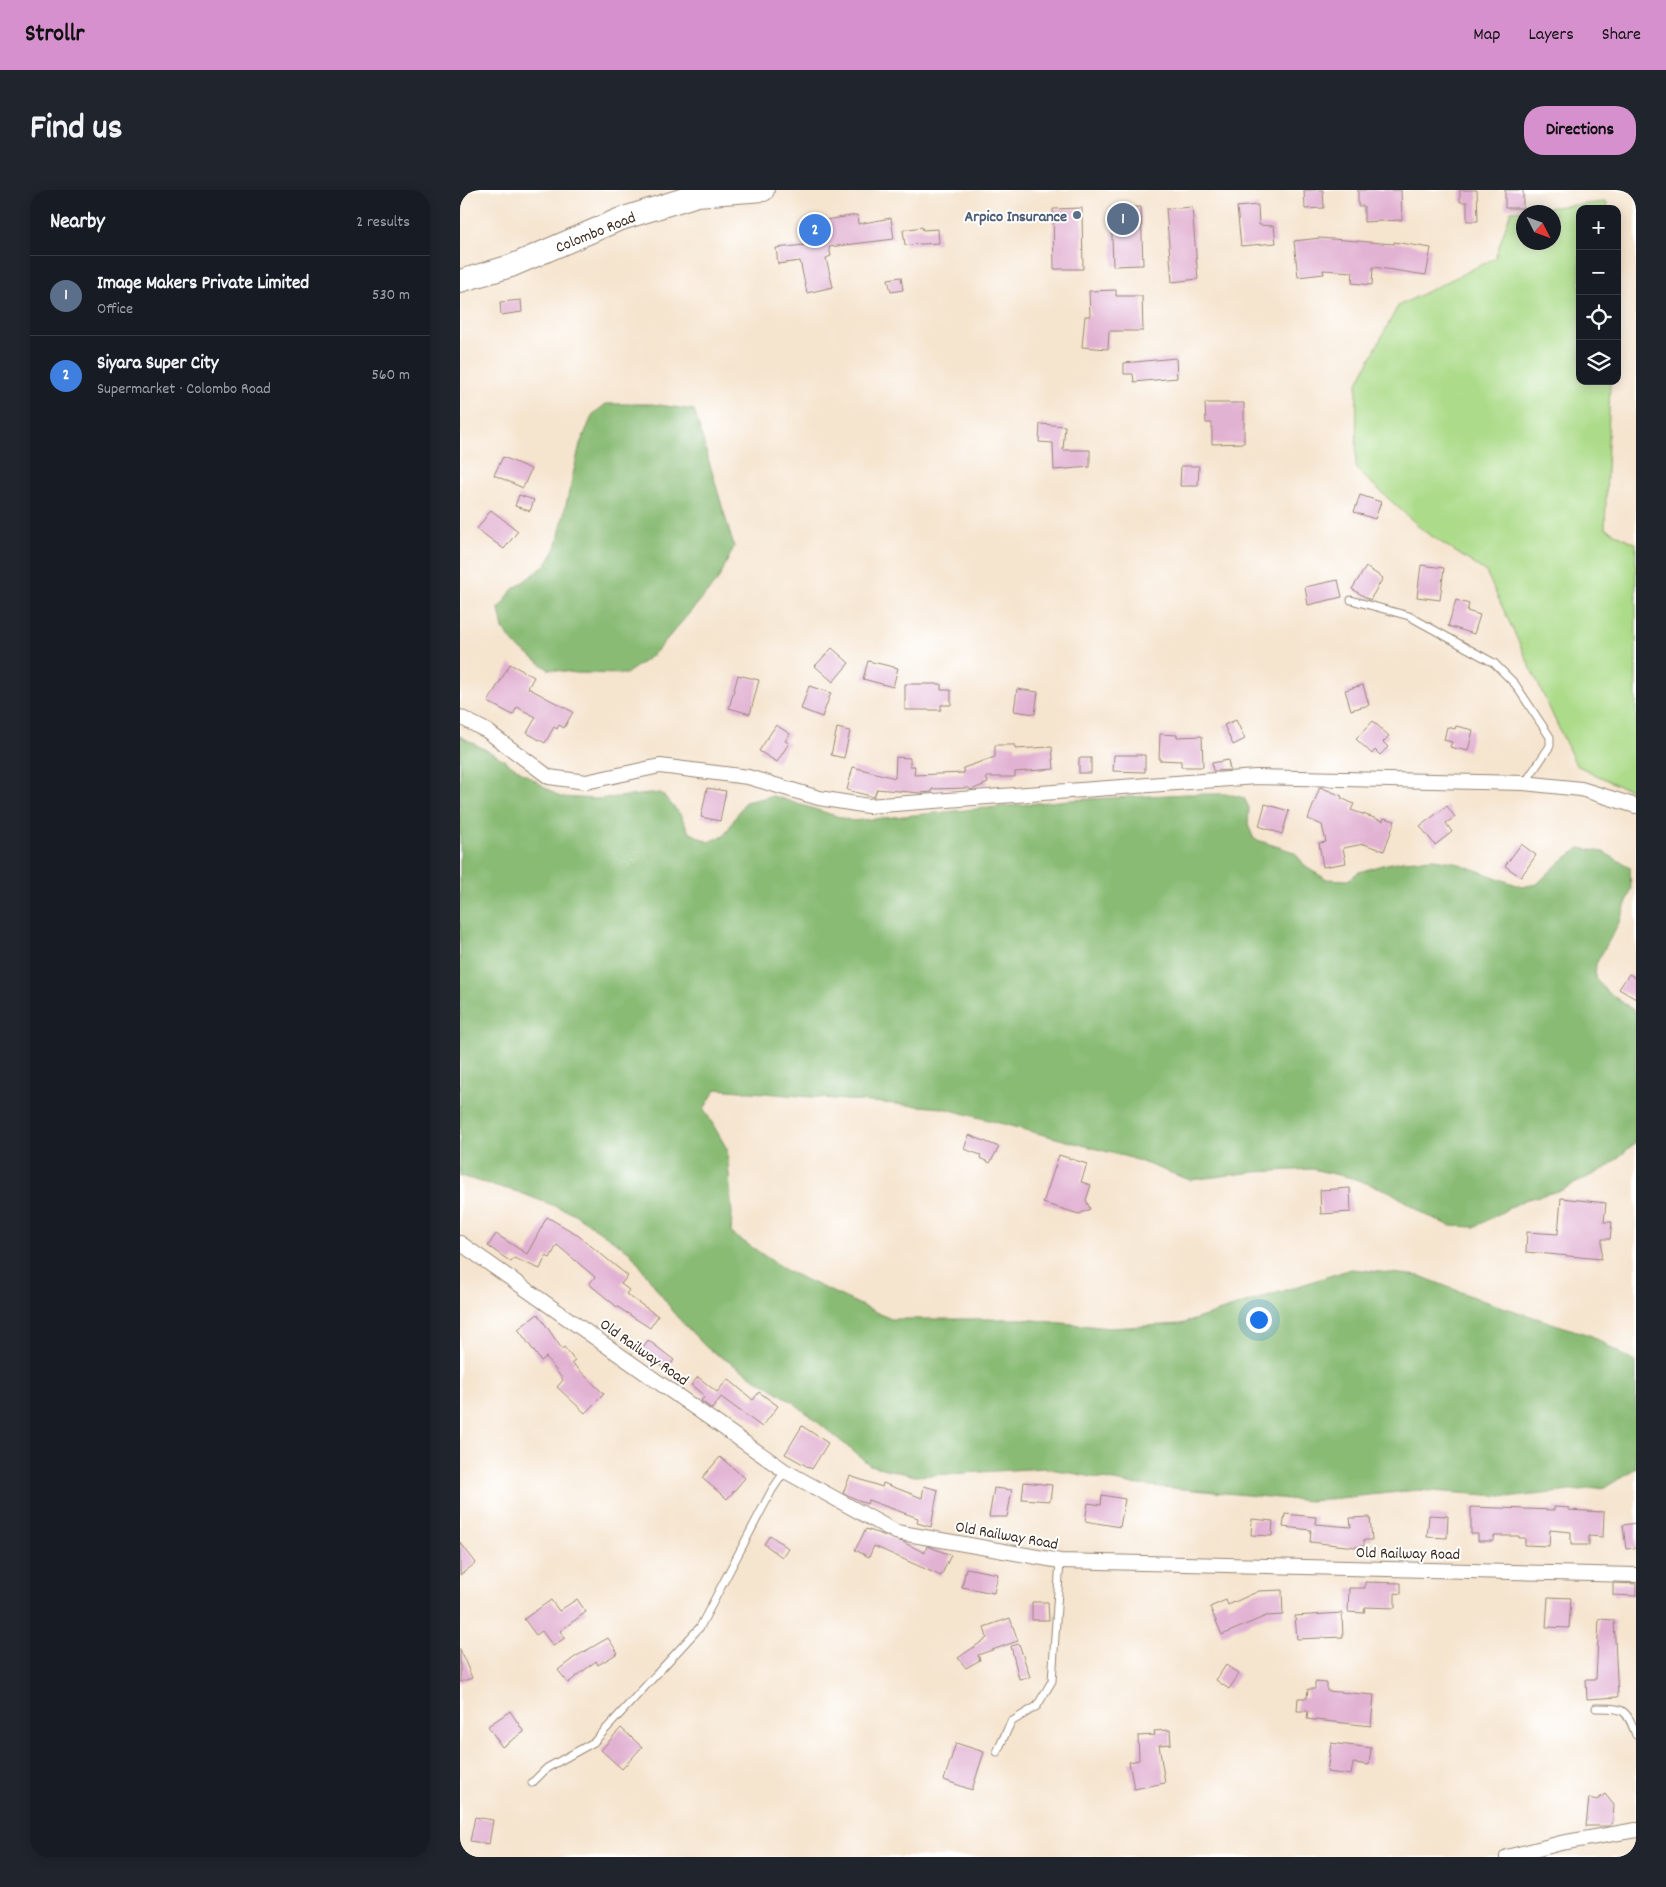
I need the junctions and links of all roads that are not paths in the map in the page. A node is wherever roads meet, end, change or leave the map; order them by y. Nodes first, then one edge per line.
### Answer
1 (762, 190) edge
2 (460, 281) edge
3 (1351, 600) dead end
4 (460, 717) edge
5 (1524, 783) junction
6 (1636, 806) edge
7 (460, 1243) edge
8 (785, 1471) junction
9 (1060, 1561) junction
10 (1636, 1575) edge
11 (1596, 1708) dead end
12 (1636, 1735) edge
13 (997, 1752) dead end
14 (532, 1783) dead end
15 (1636, 1830) edge
16 (1507, 1857) edge

1 - 2 highway, Colombo Road
3 - 5 lane
4 - 5 street
5 - 6 street
7 - 8 street, Old Railway Road
8 - 9 street, Old Railway Road
8 - 14 lane
9 - 10 street, Old Railway Road
9 - 13 lane
11 - 12 lane
15 - 16 street

